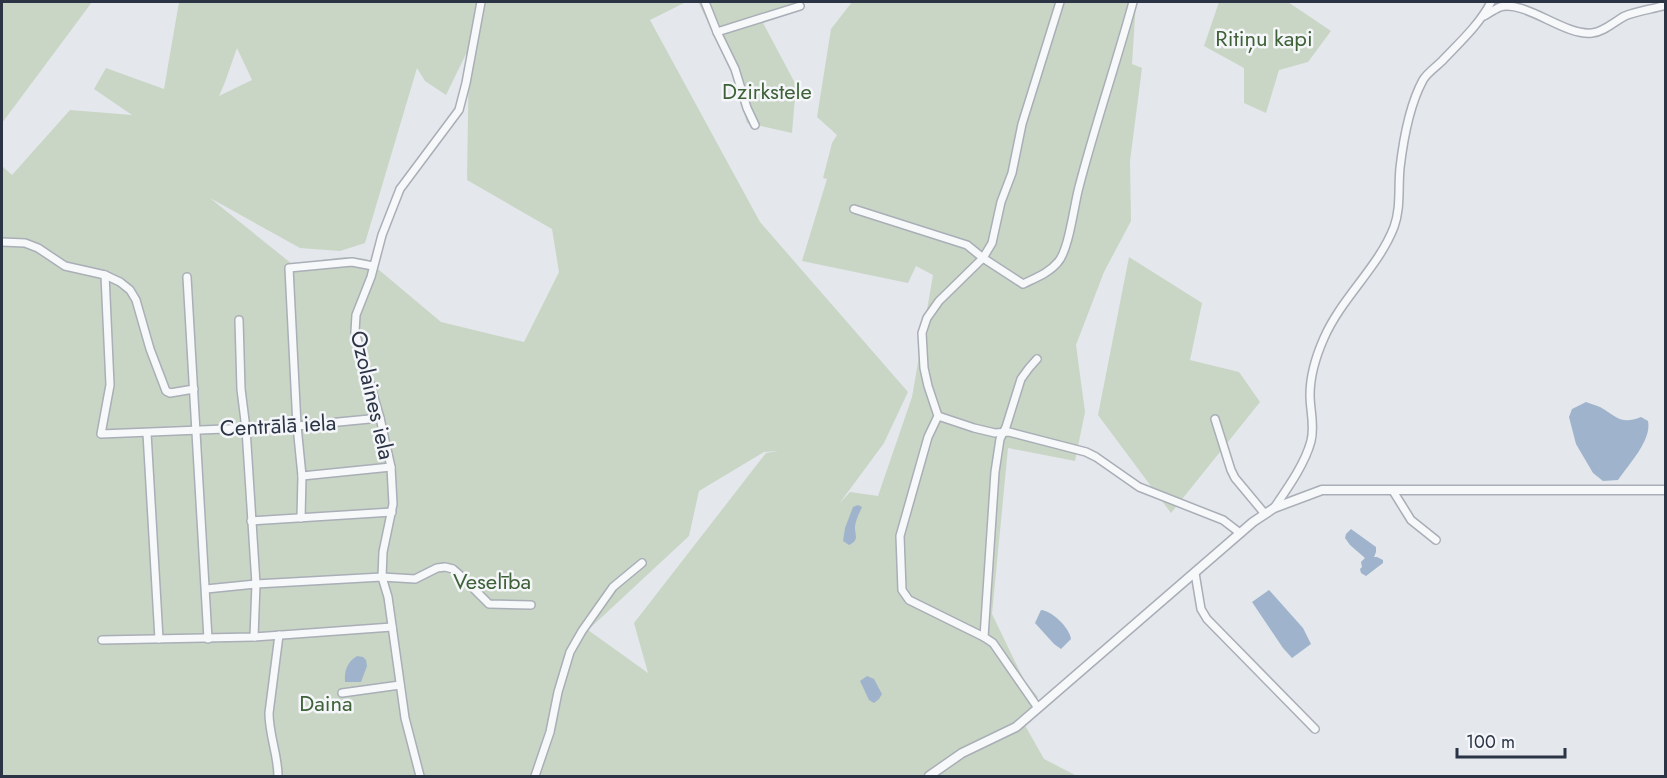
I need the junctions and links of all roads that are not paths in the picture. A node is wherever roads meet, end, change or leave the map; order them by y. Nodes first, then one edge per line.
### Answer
1 (481, 2) edge
2 (705, 2) edge
3 (1060, 2) edge
4 (1133, 2) edge
5 (1491, 2) edge
6 (1665, 5) edge
7 (800, 6) dead end
8 (1481, 18) junction
9 (717, 32) junction
10 (755, 125) dead end
11 (854, 209) dead end
12 (3, 240) edge
13 (983, 258) junction
14 (373, 266) junction
15 (105, 275) junction
16 (187, 277) dead end
17 (239, 320) dead end
18 (1037, 359) dead end
19 (194, 389) junction
20 (938, 416) junction
21 (380, 418) junction
22 (1215, 419) dead end
23 (297, 426) junction
24 (246, 429) junction
25 (197, 430) junction
26 (147, 433) junction
27 (1003, 433) junction
28 (391, 467) junction
29 (302, 477) junction
30 (1288, 486) junction
31 (1665, 490) edge
32 (1393, 491) junction
33 (1299, 499) junction
34 (1274, 508) junction
35 (392, 512) junction
36 (1265, 514) junction
37 (301, 518) junction
38 (251, 521) junction
39 (1240, 533) junction
40 (1436, 540) dead end
41 (642, 563) dead end
42 (1194, 573) junction
43 (382, 577) junction
44 (256, 584) junction
45 (206, 589) junction
46 (531, 605) dead end
47 (392, 627) junction
48 (279, 635) junction
49 (254, 637) junction
50 (984, 638) junction
51 (159, 639) junction
52 (208, 639) junction
53 (102, 640) dead end
54 (400, 685) junction
55 (342, 693) dead end
56 (1038, 708) junction
57 (1315, 729) dead end
58 (278, 777) edge
59 (420, 777) edge
60 (535, 777) edge
61 (929, 777) edge

1 - 14 street, Ozolaines iela
2 - 9 street
3 - 13 street
4 - 13 street
5 - 8 street
6 - 8 street
7 - 9 street
8 - 30 street
9 - 10 street
11 - 13 street
12 - 15 street
13 - 20 street
14 - 21 street, Ozolaines iela
14 - 23 street
15 - 19 street
15 - 26 street, Centrālā iela
16 - 19 street
17 - 24 street
18 - 27 street
19 - 25 street
20 - 27 street
20 - 50 street
21 - 23 street, Centrālā iela
21 - 28 street, Ozolaines iela
22 - 36 street
23 - 24 street, Centrālā iela
23 - 29 street
24 - 25 street, Centrālā iela
24 - 38 street
25 - 26 street, Centrālā iela
25 - 45 street
26 - 51 street
27 - 39 street
27 - 50 street
28 - 29 street
28 - 35 street, Ozolaines iela
29 - 37 street
30 - 33 street
30 - 34 street
31 - 32 street
32 - 33 street
32 - 40 street
33 - 34 street
34 - 36 street
35 - 37 street
35 - 43 street, Ozolaines iela
36 - 39 street
37 - 38 street
38 - 44 street
39 - 42 street
41 - 60 street
42 - 56 street
42 - 57 street
43 - 44 street
43 - 46 street
43 - 47 street, Ozolaines iela
44 - 45 street
44 - 49 street
45 - 52 street
47 - 48 street
47 - 54 street, Ozolaines iela
48 - 49 street
48 - 58 street
49 - 52 street
50 - 56 street
51 - 52 street
51 - 53 street
54 - 55 street
54 - 59 street, Ozolaines iela
56 - 61 street

